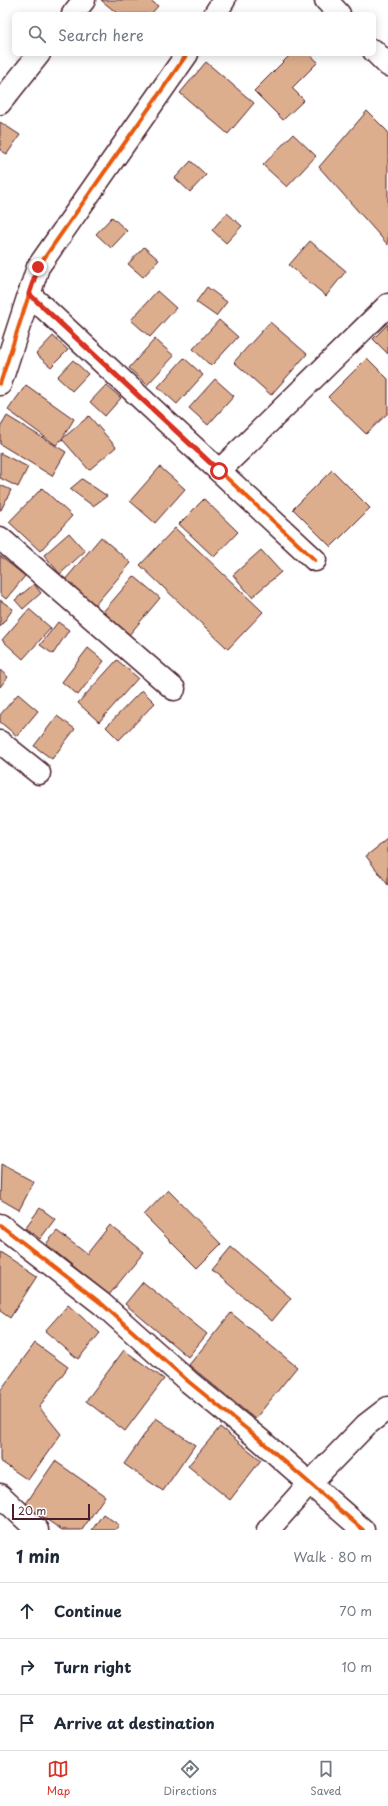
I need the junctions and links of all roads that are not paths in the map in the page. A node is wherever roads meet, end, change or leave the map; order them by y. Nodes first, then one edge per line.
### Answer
1 (84, 0) edge
2 (224, 0) edge
3 (326, 0) edge
4 (74, 12) edge
5 (216, 12) edge
6 (337, 12) edge
7 (376, 52) edge
8 (37, 56) edge
9 (186, 56) edge
10 (388, 65) edge
11 (0, 103) edge
12 (29, 294) junction
13 (388, 305) edge
14 (0, 384) edge
15 (219, 471) junction
16 (0, 538) edge
17 (314, 560) dead end
18 (174, 689) dead end
19 (0, 742) edge
20 (39, 774) dead end
21 (0, 1224) edge
22 (388, 1408) edge
23 (310, 1483) junction
24 (0, 1495) edge
25 (37, 1530) edge
26 (268, 1530) edge
27 (363, 1530) edge

1 - 4 street
2 - 5 street
3 - 6 street
7 - 10 street
8 - 11 street
9 - 12 street
12 - 14 street
12 - 15 street
13 - 15 street
15 - 17 street
16 - 18 street
19 - 20 street
21 - 23 street
22 - 23 street
23 - 26 street
23 - 27 street
24 - 25 street

